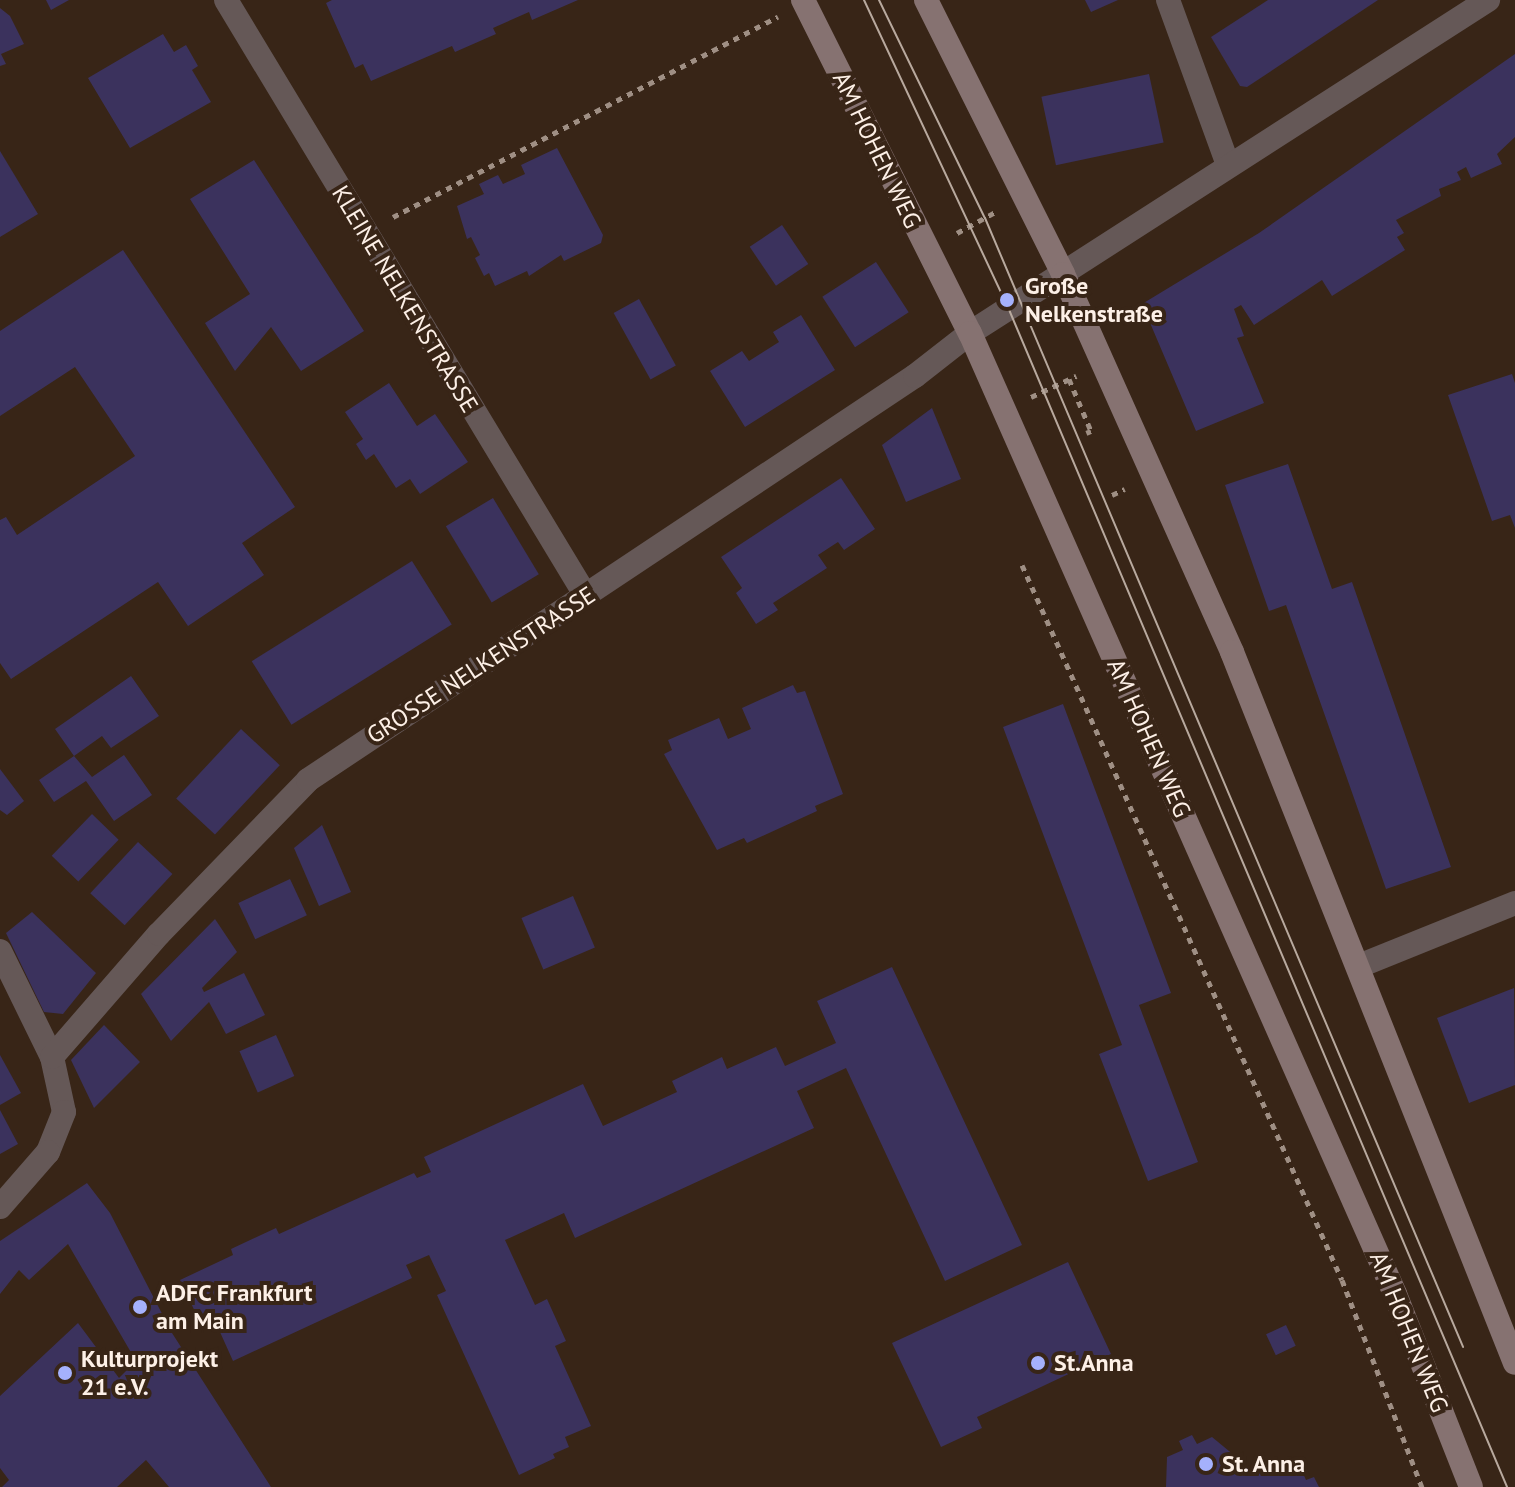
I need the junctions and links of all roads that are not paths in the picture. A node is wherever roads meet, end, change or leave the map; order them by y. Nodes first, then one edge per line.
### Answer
1 (226, 0) edge
2 (926, 0) edge
3 (1168, 0) edge
4 (1488, 0) edge
5 (804, 2) edge
6 (1228, 165) junction
7 (1063, 274) junction
8 (970, 333) junction
9 (586, 596) junction
10 (1515, 903) edge
11 (0, 951) edge
12 (1359, 966) junction
13 (52, 1057) junction
14 (0, 1207) edge
15 (1515, 1363) edge
16 (1471, 1487) edge

1 - 9 street, KLEINE NELKENSTRASSE
2 - 7 main road
3 - 6 street
4 - 6 street, GROSSE NELKENSTRASSE
5 - 8 main road, AM HOHEN WEG
6 - 7 street, GROSSE NELKENSTRASSE
7 - 8 street, GROSSE NELKENSTRASSE
7 - 12 main road
8 - 9 street, GROSSE NELKENSTRASSE
8 - 16 main road, AM HOHEN WEG
9 - 13 street, GROSSE NELKENSTRASSE
10 - 12 street
11 - 13 street
12 - 15 main road
13 - 14 street

